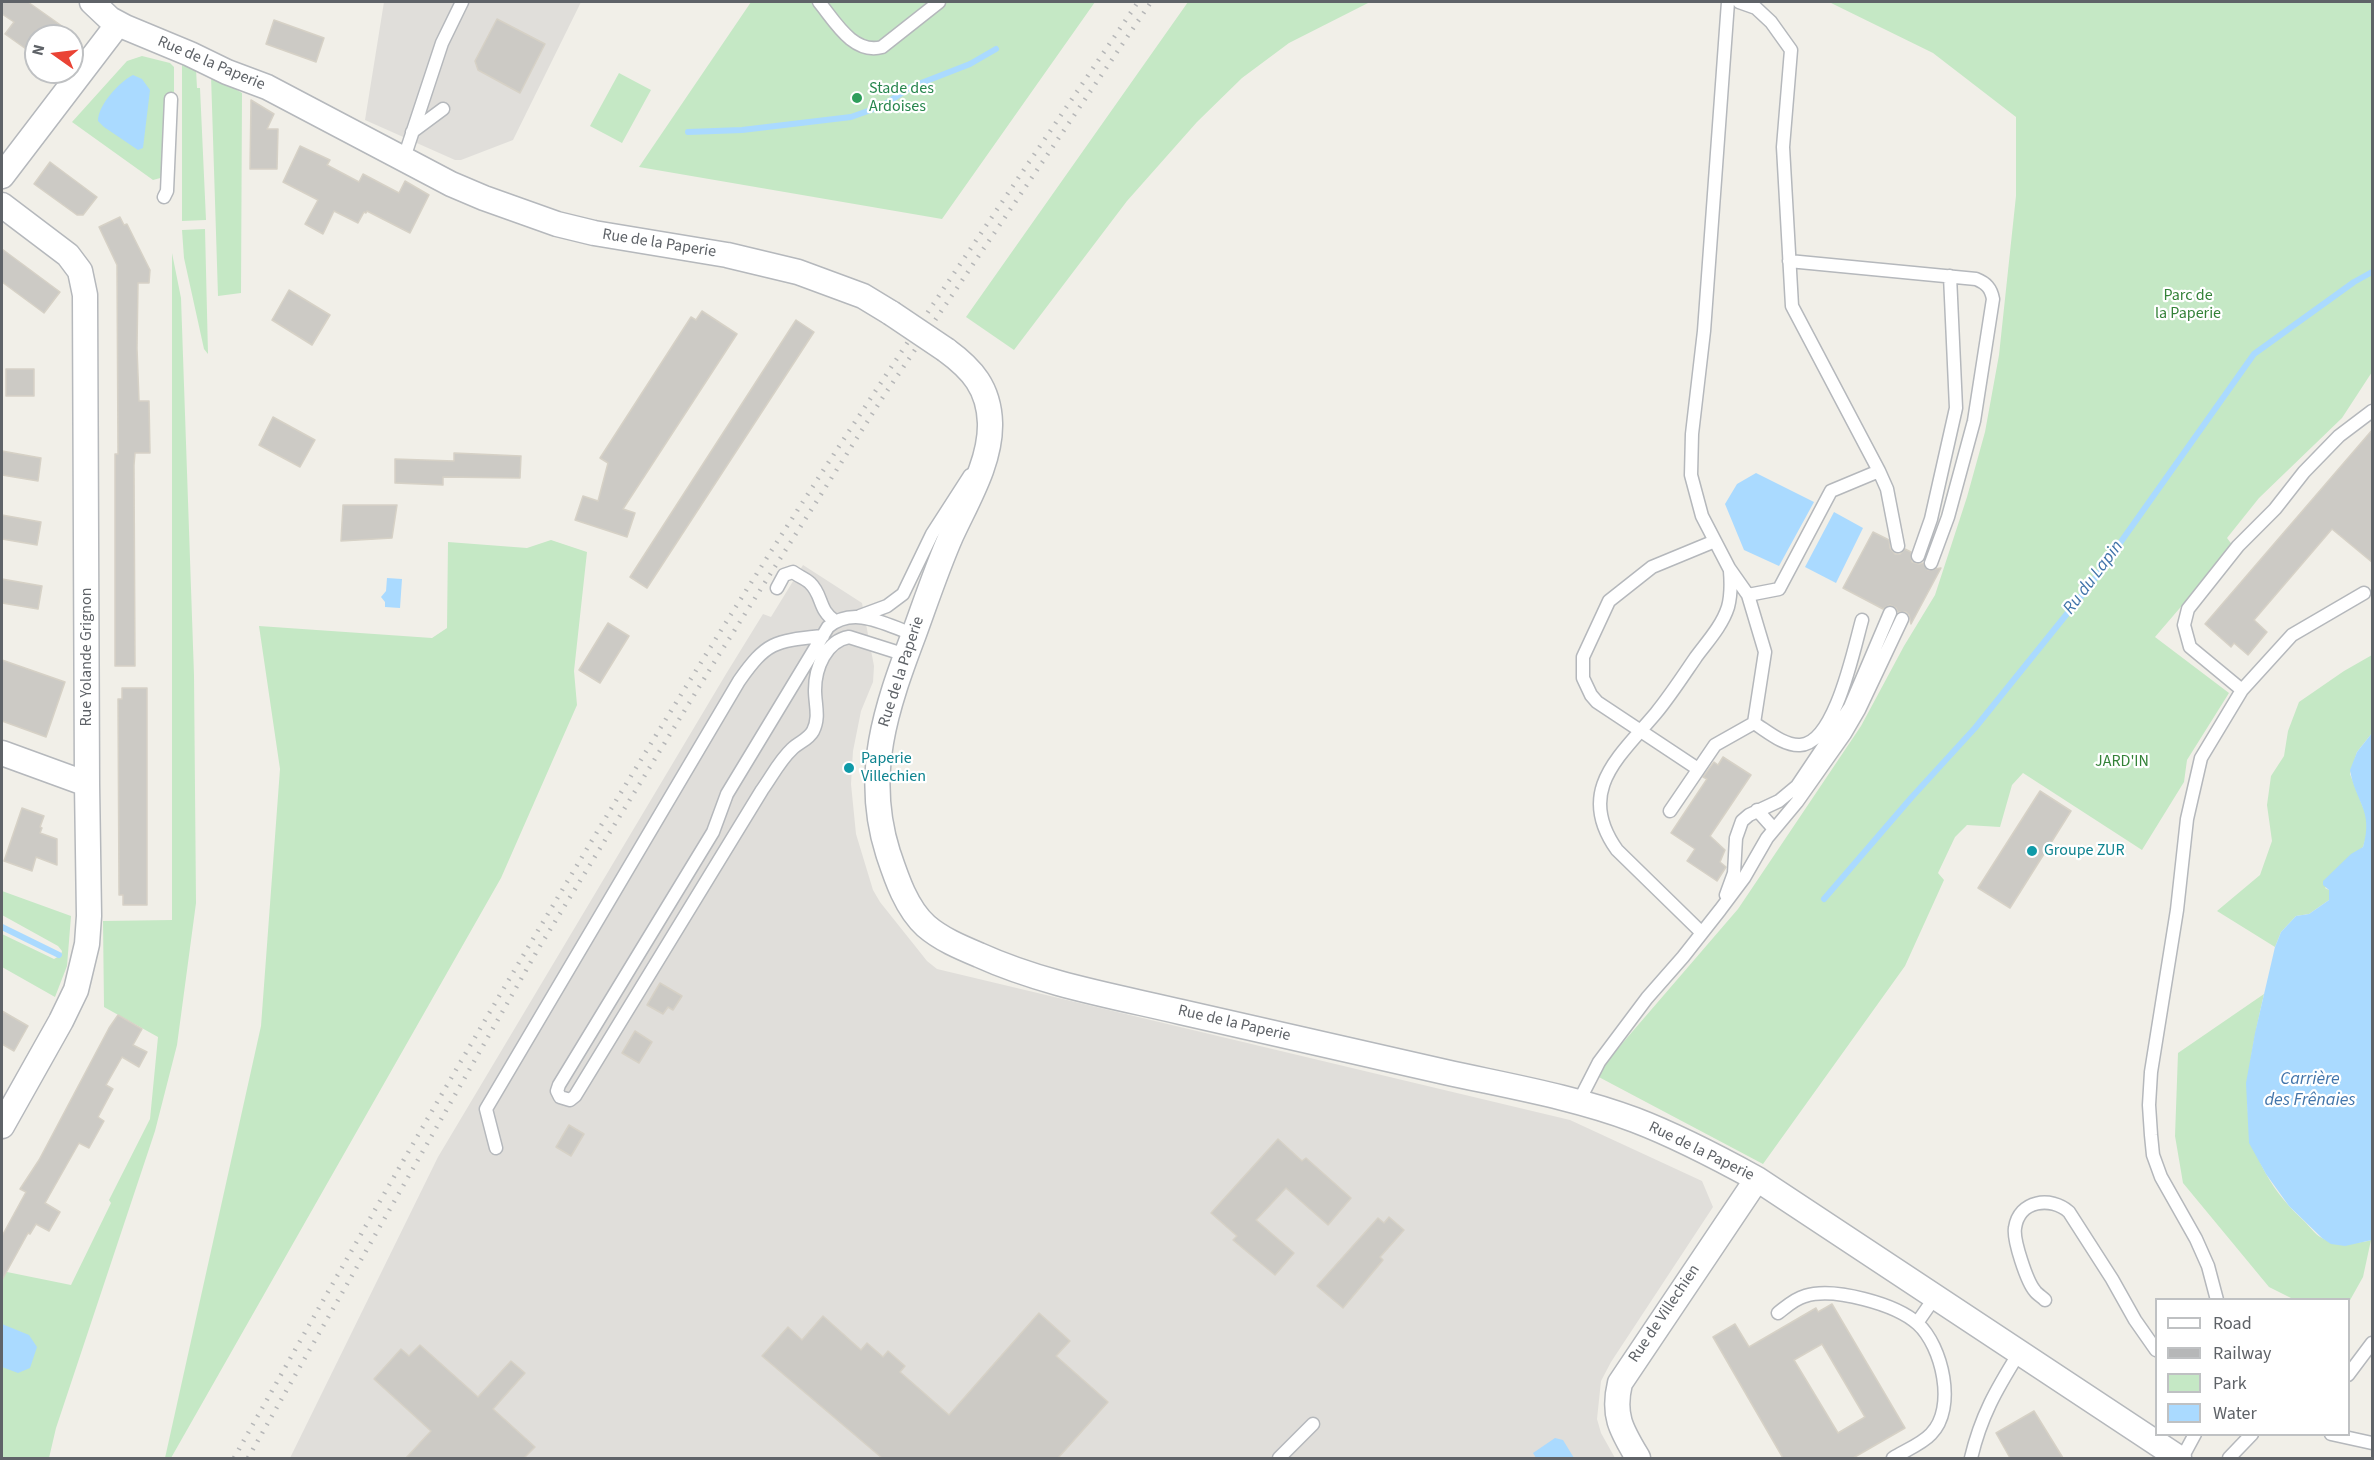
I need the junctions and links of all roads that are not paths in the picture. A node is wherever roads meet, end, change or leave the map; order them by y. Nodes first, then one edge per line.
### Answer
1 (92, 2) edge
2 (462, 2) edge
3 (819, 2) edge
4 (939, 2) edge
5 (1728, 2) edge
6 (1739, 2) edge
7 (118, 24) junction
8 (171, 99) dead end
9 (443, 109) dead end
10 (412, 132) junction
11 (404, 158) junction
12 (2, 176) edge
13 (164, 197) dead end
14 (2, 205) edge
15 (1789, 261) junction
16 (1950, 276) junction
17 (2373, 411) edge
18 (987, 450) junction
19 (1879, 471) junction
20 (1715, 541) junction
21 (1898, 546) dead end
22 (1918, 556) dead end
23 (1931, 563) dead end
24 (1729, 568) junction
25 (777, 588) dead end
26 (2364, 593) dead end
27 (1748, 595) junction
28 (860, 616) junction
29 (1862, 620) dead end
30 (835, 621) junction
31 (823, 636) junction
32 (910, 644) junction
33 (2242, 690) junction
34 (1754, 723) junction
35 (1640, 730) junction
36 (2, 753) edge
37 (1698, 769) junction
38 (87, 784) junction
39 (1757, 810) junction
40 (1670, 811) dead end
41 (1774, 829) junction
42 (1722, 907) junction
43 (1702, 933) junction
44 (8, 1099) edge
45 (1578, 1103) junction
46 (2, 1126) edge
47 (496, 1148) dead end
48 (1756, 1179) junction
49 (1935, 1297) junction
50 (2217, 1298) edge
51 (2045, 1300) dead end
52 (1778, 1313) dead end
53 (1917, 1323) junction
54 (2373, 1343) edge
55 (2155, 1347) edge
56 (2019, 1353) junction
57 (2350, 1374) edge
58 (1312, 1424) dead end
59 (2194, 1436) edge
60 (2250, 1436) edge
61 (2340, 1436) edge
62 (2373, 1443) edge
63 (1279, 1458) edge
64 (1638, 1458) edge
65 (1893, 1458) edge
66 (1971, 1458) edge
67 (2181, 1458) edge
68 (2229, 1458) edge

1 - 7 street, Rue de la Paperie
2 - 10 lane
3 - 4 lane
5 - 20 lane
6 - 15 lane
7 - 11 street, Rue de la Paperie
7 - 12 street
8 - 13 lane
9 - 10 lane
10 - 11 lane
11 - 18 street, Rue de la Paperie, bridge
14 - 38 street, Rue Yolande Grignon
15 - 16 lane
15 - 19 lane
16 - 22 lane
16 - 23 lane
17 - 33 lane
18 - 28 lane
18 - 32 street, Rue de la Paperie
19 - 21 lane
19 - 27 lane
20 - 24 lane
20 - 35 lane
24 - 27 lane
24 - 35 lane
25 - 30 lane
26 - 33 lane
27 - 34 lane
28 - 30 lane
28 - 32 lane
29 - 34 lane
30 - 31 lane
31 - 32 lane
31 - 47 lane
32 - 45 street, Rue de la Paperie
33 - 50 lane
34 - 37 lane
35 - 37 lane
35 - 43 lane
36 - 38 street
37 - 40 lane
38 - 44 street, Rue Yolande Grignon
39 - 41 lane
39 - 41 lane
39 - 42 lane
41 - 42 lane
42 - 43 lane
43 - 45 lane
44 - 46 street, Rue Yolande Grignon
45 - 48 street, Rue de la Paperie
48 - 49 street, Rue de la Paperie
48 - 64 street, Rue de Villechien
49 - 53 lane
49 - 56 street, Rue de la Paperie
51 - 55 lane
52 - 53 lane
53 - 65 lane
54 - 57 lane
56 - 66 lane
56 - 67 street, Rue de la Paperie
58 - 63 lane
59 - 67 lane
60 - 68 lane
61 - 62 lane

